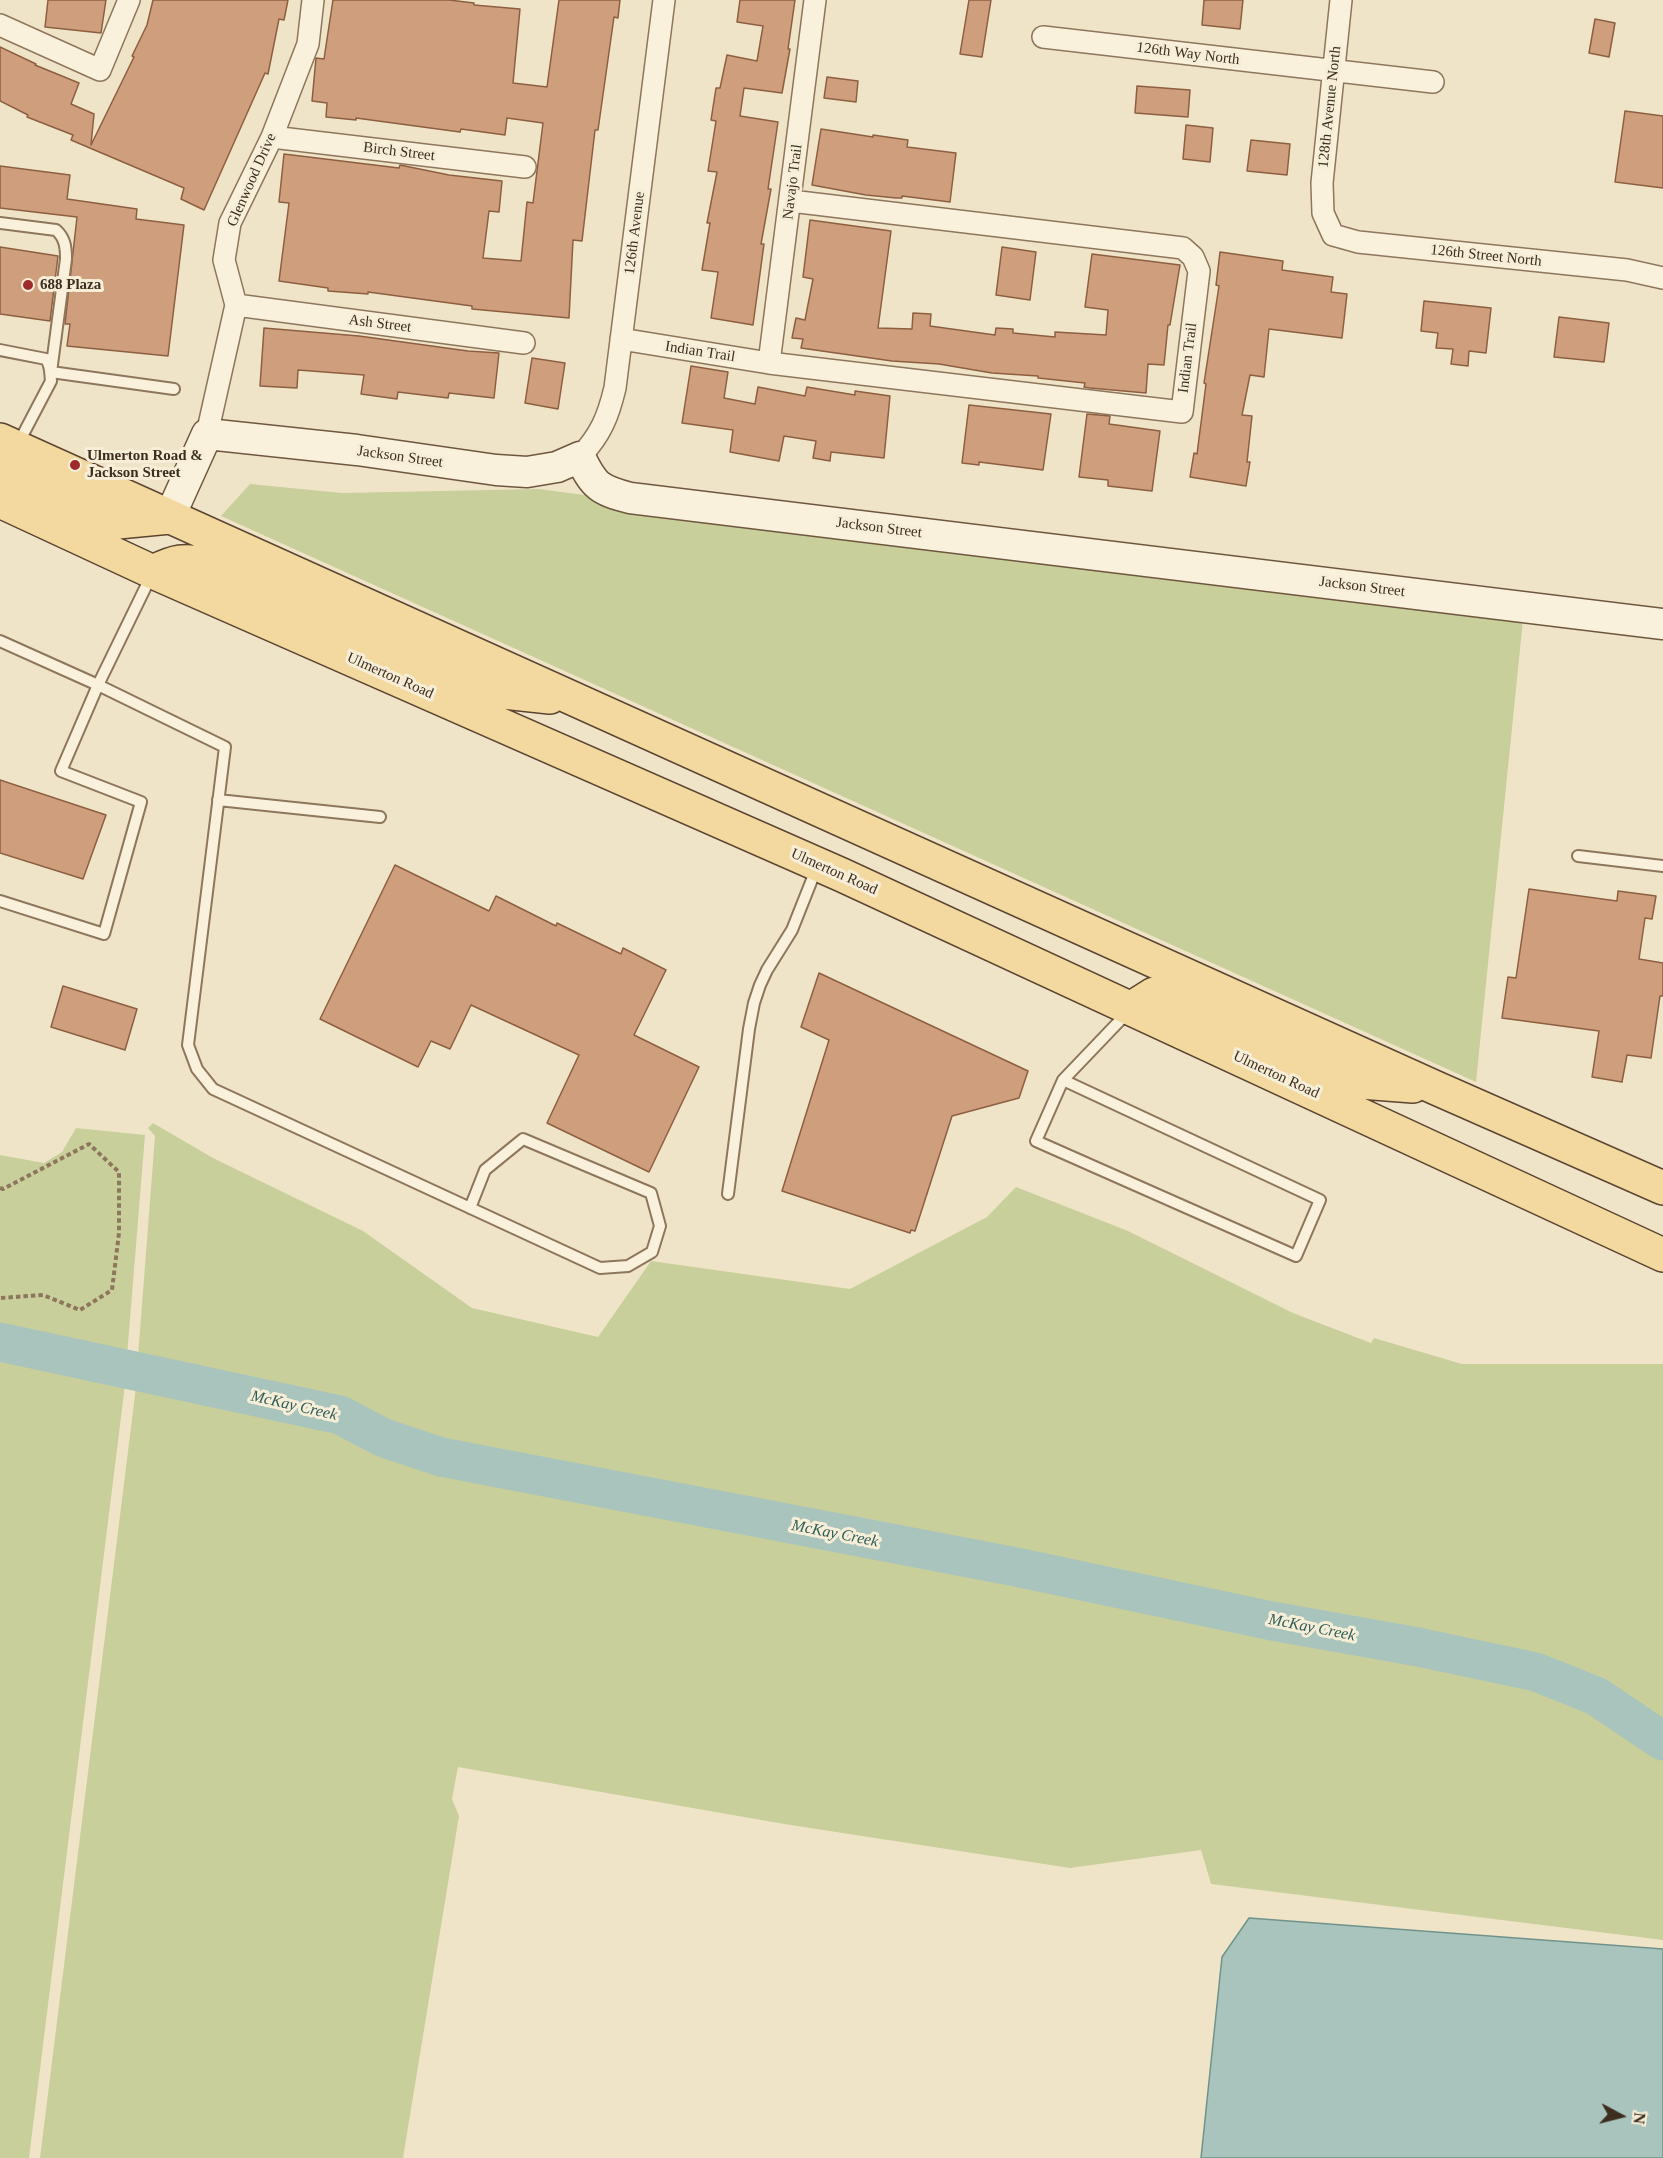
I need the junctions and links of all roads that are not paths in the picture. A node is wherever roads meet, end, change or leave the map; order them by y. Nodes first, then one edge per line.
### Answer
1 (129, 0) edge
2 (313, 0) edge
3 (664, 0) edge
4 (815, 0) edge
5 (1341, 0) edge
6 (0, 25) edge
7 (1043, 37) dead end
8 (1334, 71) junction
9 (1433, 82) dead end
10 (272, 137) junction
11 (525, 167) dead end
12 (790, 201) junction
13 (1323, 213) joint
14 (0, 223) edge
15 (1663, 278) edge
16 (236, 305) junction
17 (621, 339) junction
18 (524, 343) dead end
19 (0, 350) edge
20 (769, 363) junction
21 (51, 372) junction
22 (174, 389) dead end
23 (207, 434) junction
24 (6, 452) edge
25 (580, 457) junction
26 (0, 501) edge
27 (170, 516) junction
28 (153, 572) junction
29 (1663, 624) edge
30 (0, 641) edge
31 (98, 685) junction
32 (579, 700) junction
33 (218, 800) junction
34 (380, 817) dead end
35 (1578, 856) dead end
36 (818, 864) junction
37 (1663, 866) edge
38 (0, 901) edge
39 (1131, 1008) junction
40 (1063, 1080) junction
41 (1436, 1088) junction
42 (1663, 1188) edge
43 (728, 1194) dead end
44 (470, 1208) junction
45 (1663, 1255) edge

1 - 6 street
2 - 10 street, Glenwood Drive
3 - 17 street, 126th Avenue
4 - 12 street, Navajo Trail
5 - 8 street, 128th Avenue North
7 - 8 street, 126th Way North
8 - 9 street, 126th Way North
8 - 13 street, 128th Avenue North
10 - 11 street, Birch Street
10 - 16 street, Glenwood Drive
12 - 20 street, Navajo Trail
12 - 20 street, Indian Trail
13 - 15 street, 126th Street North
14 - 21 lane
16 - 18 street, Ash Street
16 - 23 street, Glenwood Drive
17 - 20 street, Indian Trail
17 - 25 street, 126th Avenue
19 - 21 lane
21 - 22 lane
21 - 24 lane
23 - 25 street, Jackson Street
23 - 27 street
24 - 27 main road
25 - 29 street, Jackson Street
26 - 28 main road, Ulmerton Road
27 - 32 main road
28 - 31 lane
28 - 32 main road
28 - 36 main road, Ulmerton Road
30 - 31 lane
31 - 33 lane
31 - 38 lane
32 - 41 main road
33 - 34 lane
33 - 44 lane
35 - 37 lane
36 - 39 main road, Ulmerton Road
36 - 43 lane
39 - 40 lane
39 - 41 main road
39 - 45 main road, Ulmerton Road
40 - 40 lane
41 - 42 main road
44 - 44 lane

